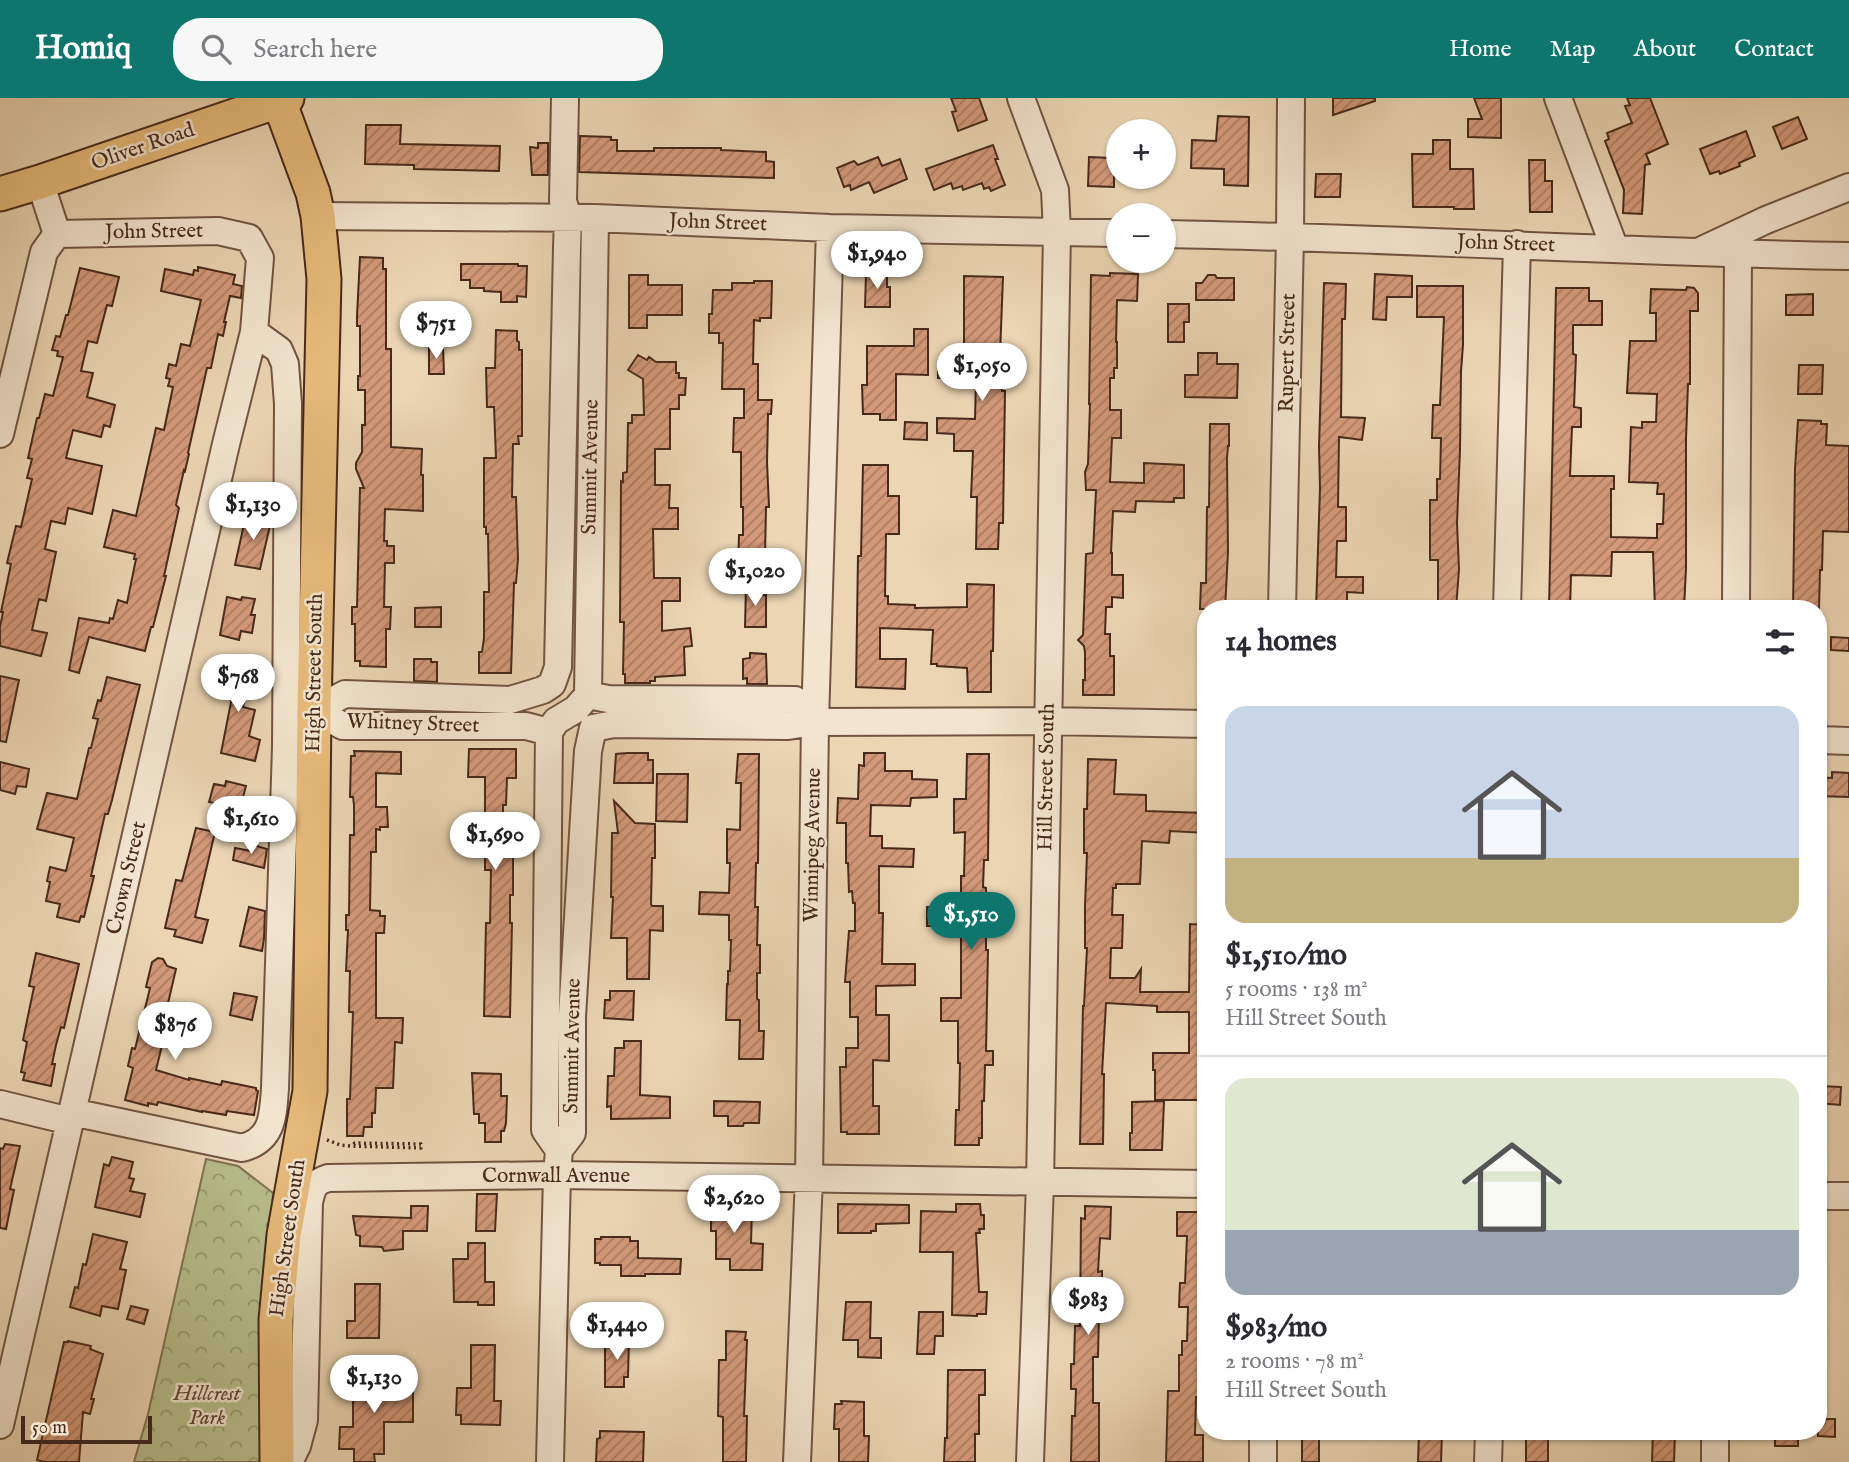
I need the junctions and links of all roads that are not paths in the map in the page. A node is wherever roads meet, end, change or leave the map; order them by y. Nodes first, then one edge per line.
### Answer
1 (565, 98) edge
2 (1021, 98) edge
3 (1291, 98) edge
4 (1558, 98) edge
5 (281, 99) edge
6 (40, 182) junction
7 (1849, 187) edge
8 (0, 194) edge
9 (318, 216) junction
10 (568, 218) junction
11 (595, 218) junction
12 (830, 228) junction
13 (1057, 232) junction
14 (1106, 233) edge
15 (57, 234) junction
16 (1176, 234) edge
17 (1290, 236) junction
18 (1517, 244) junction
19 (1615, 249) junction
20 (1696, 253) junction
21 (1738, 254) junction
22 (1849, 256) edge
23 (254, 332) junction
24 (0, 434) edge
25 (1282, 600) edge
26 (1507, 600) edge
27 (1736, 600) edge
28 (552, 684) joint
29 (598, 697) junction
30 (314, 710) junction
31 (1048, 721) junction
32 (815, 722) junction
33 (1197, 724) edge
34 (549, 732) junction
35 (1827, 740) edge
36 (1849, 741) edge
37 (559, 1017) junction
38 (0, 1104) edge
39 (71, 1116) junction
40 (558, 1162) junction
41 (808, 1178) junction
42 (1040, 1183) junction
43 (1197, 1184) edge
44 (1827, 1196) edge
45 (1849, 1196) edge
46 (0, 1425) edge
47 (1263, 1440) edge
48 (1489, 1440) edge
49 (1715, 1440) edge
50 (277, 1462) edge
51 (289, 1462) edge
52 (550, 1462) edge
53 (797, 1462) edge
54 (1030, 1462) edge
55 (1263, 1462) edge
56 (1488, 1462) edge
57 (1715, 1462) edge

1 - 10 street, Summit Avenue
2 - 13 street, Hill Street South
3 - 17 street, Rupert Street
4 - 19 street
5 - 6 main road, Oliver Road
5 - 9 main road, High Street South
6 - 8 main road
6 - 15 street
7 - 20 street
9 - 10 street, John Street
9 - 30 main road, High Street South
10 - 11 street, John Street
10 - 28 street, Summit Avenue
11 - 12 street, John Street
11 - 29 street, Summit Avenue
12 - 13 street, John Street
12 - 32 street, Winnipeg Avenue
13 - 14 street, John Street
13 - 31 street, Hill Street South
15 - 23 street, John Street
15 - 24 street
16 - 17 street, John Street
17 - 18 street, John Street
17 - 25 street, Rupert Street
18 - 19 street, John Street
18 - 26 street
19 - 20 street, John Street
20 - 21 street, John Street
21 - 22 street, John Street
21 - 27 street
23 - 39 street, Crown Street
23 - 39 street
28 - 30 street, Whitney Street
29 - 32 street
29 - 34 street
30 - 34 street, Whitney Street
30 - 50 main road, High Street South
31 - 32 street
31 - 33 street
31 - 42 street, Hill Street South
32 - 37 street, Summit Avenue
32 - 41 street, Winnipeg Avenue
34 - 37 street, Summit Avenue
35 - 36 street
37 - 40 street, Summit Avenue
38 - 39 street
39 - 46 street, Crown Street
40 - 41 street, Cornwall Avenue
40 - 51 street, Cornwall Avenue
40 - 52 street, Summit Avenue
41 - 42 street, Cornwall Avenue
41 - 53 street, Winnipeg Avenue
42 - 43 street, Cornwall Avenue
42 - 54 street, Hill Street South
44 - 45 street
47 - 55 street
48 - 56 street
49 - 57 street

